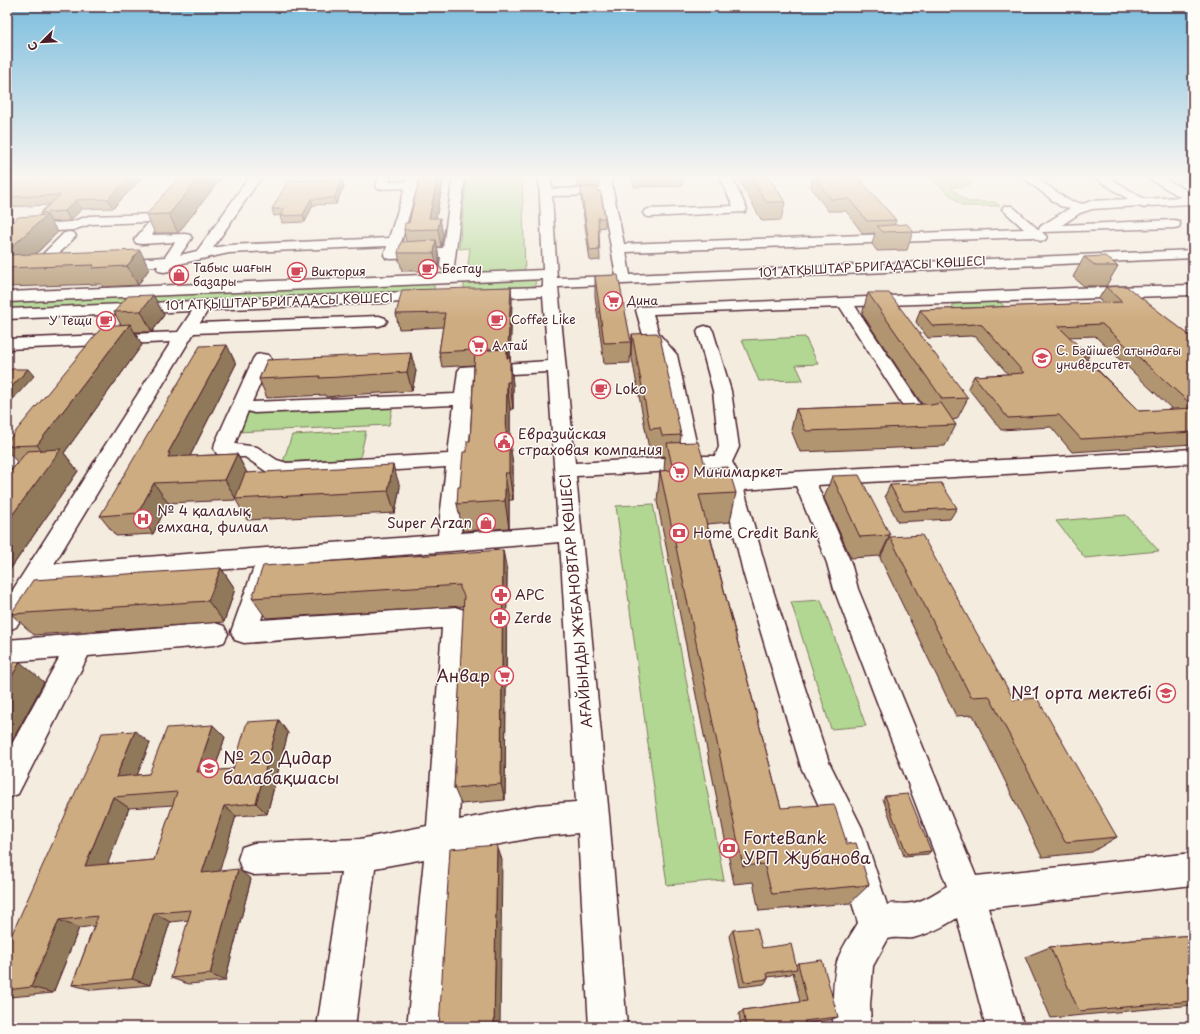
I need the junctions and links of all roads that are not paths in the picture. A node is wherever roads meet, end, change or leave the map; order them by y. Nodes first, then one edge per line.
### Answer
1 (78, 224) edge
2 (154, 224) edge
3 (223, 224) edge
4 (400, 224) edge
5 (454, 224) edge
6 (547, 224) edge
7 (612, 224) edge
8 (1029, 224) edge
9 (1049, 224) edge
10 (1168, 224) edge
11 (1037, 230) junction
12 (69, 236) dead end
13 (215, 236) junction
14 (185, 238) junction
15 (838, 239) junction
16 (7, 241) edge
17 (395, 242) junction
18 (617, 248) junction
19 (450, 252) junction
20 (202, 254) junction
21 (1193, 254) edge
22 (851, 258) junction
23 (1065, 259) junction
24 (1033, 260) junction
25 (170, 261) junction
26 (99, 265) edge
27 (60, 267) edge
28 (837, 269) junction
29 (446, 278) junction
30 (624, 279) junction
31 (550, 282) junction
32 (1193, 290) edge
33 (147, 291) junction
34 (1072, 292) junction
35 (1123, 292) junction
36 (849, 293) junction
37 (471, 294) edge
38 (7, 297) edge
39 (203, 306) junction
40 (1141, 306) edge
41 (7, 314) edge
42 (379, 321) dead end
43 (706, 331) dead end
44 (186, 333) junction
45 (106, 340) junction
46 (7, 344) edge
47 (91, 358) edge
48 (262, 359) dead end
49 (557, 366) junction
50 (464, 399) junction
51 (254, 407) dead end
52 (921, 419) edge
53 (42, 420) edge
54 (1193, 456) edge
55 (457, 460) junction
56 (7, 464) edge
57 (691, 464) junction
58 (566, 470) junction
59 (727, 472) junction
60 (803, 478) junction
61 (571, 533) junction
62 (449, 542) junction
63 (269, 556) junction
64 (36, 575) junction
65 (7, 620) edge
66 (215, 634) dead end
67 (80, 645) junction
68 (7, 651) edge
69 (7, 782) edge
70 (593, 816) junction
71 (442, 838) junction
72 (360, 855) junction
73 (254, 859) dead end
74 (1193, 869) edge
75 (967, 894) junction
76 (876, 926) junction
77 (336, 1027) edge
78 (426, 1027) edge
79 (608, 1027) edge
80 (852, 1027) edge
81 (1006, 1027) edge

1 - 16 street
2 - 14 street
3 - 13 street
4 - 17 street
5 - 19 street
6 - 31 street, АҒАЙЫНДЫ ЖҰБАНОВТАР КӨШЕСІ
7 - 18 street
8 - 11 street
9 - 11 street
10 - 11 street
11 - 15 street
11 - 23 street
12 - 27 street
13 - 14 street
13 - 20 street
14 - 25 street
15 - 18 street
15 - 22 street
17 - 19 street
17 - 20 street
18 - 30 street
19 - 29 street
20 - 25 street
21 - 23 street, 101 АТҚЫШТАР БРИГАДАСЫ КӨШЕСІ
22 - 24 street, 101 АТҚЫШТАР БРИГАДАСЫ КӨШЕСІ
22 - 28 street, 101 АТҚЫШТАР БРИГАДАСЫ КӨШЕСІ
23 - 24 street, 101 АТҚЫШТАР БРИГАДАСЫ КӨШЕСІ
24 - 34 street
25 - 26 street
25 - 33 street
28 - 30 street, 101 АТҚЫШТАР БРИГАДАСЫ КӨШЕСІ
28 - 36 street
29 - 31 street, 101 АТҚЫШТАР БРИГАДАСЫ КӨШЕСІ
29 - 33 street, 101 АТҚЫШТАР БРИГАДАСЫ КӨШЕСІ
29 - 39 street, 101 АТҚЫШТАР БРИГАДАСЫ КӨШЕСІ
30 - 31 street, 101 АТҚЫШТАР БРИГАДАСЫ КӨШЕСІ
31 - 37 street, 101 АТҚЫШТАР БРИГАДАСЫ КӨШЕСІ
31 - 49 street, АҒАЙЫНДЫ ЖҰБАНОВТАР КӨШЕСІ
32 - 35 street
33 - 38 street, 101 АТҚЫШТАР БРИГАДАСЫ КӨШЕСІ
34 - 35 street
34 - 36 street
35 - 40 street
36 - 52 street
36 - 57 street
39 - 41 street, 101 АТҚЫШТАР БРИГАДАСЫ КӨШЕСІ
39 - 44 street
42 - 44 street
43 - 59 street
44 - 45 street
44 - 64 street
45 - 46 street
45 - 47 street
48 - 55 street
49 - 50 street
49 - 58 street, АҒАЙЫНДЫ ЖҰБАНОВТАР КӨШЕСІ
50 - 51 street
50 - 55 street
53 - 56 street
54 - 60 street
55 - 62 street
57 - 58 street
57 - 59 street
58 - 61 street, АҒАЙЫНДЫ ЖҰБАНОВТАР КӨШЕСІ
59 - 60 street
59 - 76 street
60 - 75 street
61 - 62 street
61 - 70 street, АҒАЙЫНДЫ ЖҰБАНОВТАР КӨШЕСІ
62 - 63 street
63 - 64 street
63 - 71 street
64 - 65 street
66 - 67 street
67 - 68 street
67 - 69 street
70 - 71 street
70 - 79 street, АҒАЙЫНДЫ ЖҰБАНОВТАР КӨШЕСІ
71 - 72 street
71 - 78 street
72 - 73 street
72 - 77 street
74 - 75 street
75 - 76 street
75 - 81 street
76 - 80 street

